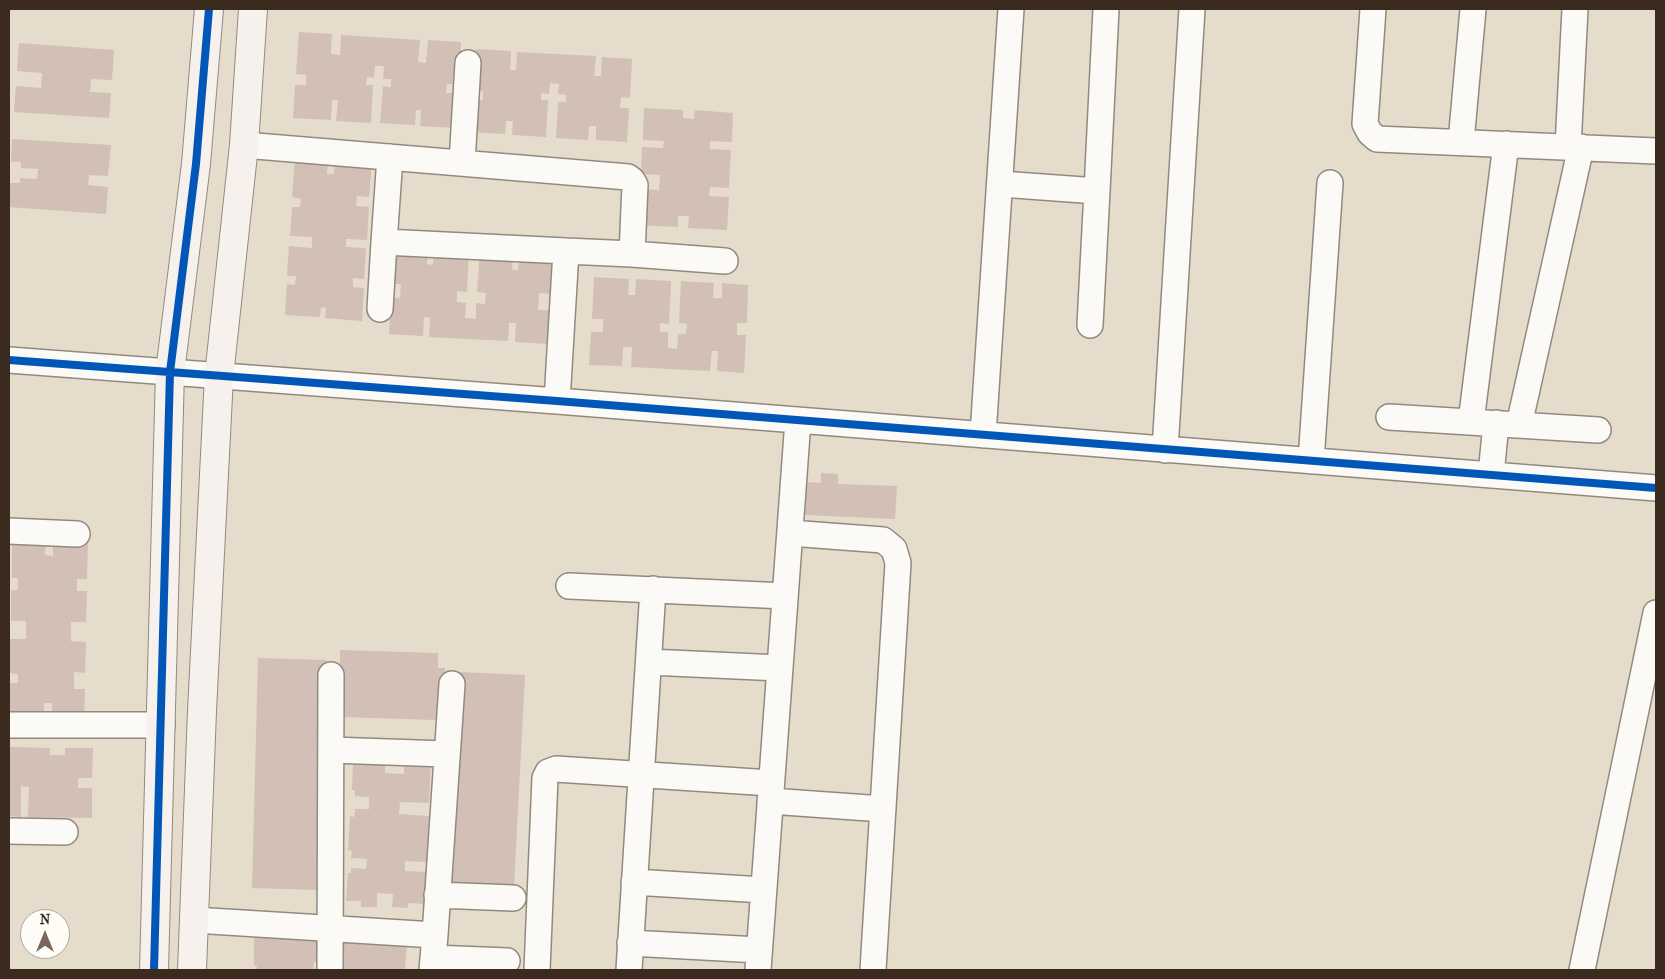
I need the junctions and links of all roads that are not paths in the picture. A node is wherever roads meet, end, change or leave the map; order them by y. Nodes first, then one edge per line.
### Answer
1 (209, 9) edge
2 (253, 9) edge
3 (1011, 9) edge
4 (1106, 9) edge
5 (1192, 9) edge
6 (1373, 9) edge
7 (1473, 9) edge
8 (1575, 9) edge
9 (468, 63) dead end
10 (1461, 142) junction
11 (1506, 144) junction
12 (244, 145) junction
13 (1575, 147) junction
14 (1656, 151) edge
15 (390, 157) junction
16 (462, 163) junction
17 (1330, 183) dead end
18 (1001, 184) junction
19 (1097, 191) junction
20 (384, 242) junction
21 (566, 251) junction
22 (632, 254) junction
23 (725, 260) dead end
24 (380, 309) dead end
25 (1090, 325) dead end
26 (9, 360) edge
27 (170, 372) junction
28 (219, 376) junction
29 (557, 401) junction
30 (1389, 417) dead end
31 (798, 420) junction
32 (1471, 422) junction
33 (1508, 424) junction
34 (1598, 430) dead end
35 (983, 436) junction
36 (1165, 450) junction
37 (1311, 461) junction
38 (1492, 475) junction
39 (1656, 488) edge
40 (9, 530) edge
41 (790, 533) junction
42 (77, 534) dead end
43 (569, 586) dead end
44 (653, 590) junction
45 (785, 596) junction
46 (1656, 613) edge
47 (649, 662) junction
48 (780, 668) junction
49 (331, 675) dead end
50 (452, 684) dead end
51 (9, 725) edge
52 (162, 725) junction
53 (331, 750) junction
54 (446, 754) junction
55 (641, 774) junction
56 (771, 792) junction
57 (883, 809) junction
58 (9, 831) edge
59 (65, 832) dead end
60 (634, 882) junction
61 (764, 890) junction
62 (437, 894) junction
63 (513, 898) dead end
64 (194, 920) junction
65 (331, 929) junction
66 (630, 943) junction
67 (433, 954) edge
68 (758, 960) edge
69 (507, 961) dead end
70 (154, 970) edge
71 (192, 970) edge
72 (330, 970) edge
73 (537, 970) edge
74 (629, 970) edge
75 (873, 970) edge
76 (1582, 970) edge

1 - 27 street
2 - 12 street
3 - 18 street
4 - 19 street
5 - 36 street
6 - 10 street
7 - 10 street
8 - 13 street
9 - 16 street
10 - 11 street
11 - 13 street
11 - 32 street
12 - 15 street
12 - 28 street
13 - 14 street
13 - 33 street
15 - 16 street
15 - 20 street
16 - 22 street
17 - 37 street
18 - 19 street
18 - 35 street
19 - 25 street
20 - 21 street
20 - 24 street
21 - 22 street
21 - 29 street
22 - 23 street
26 - 27 street
27 - 28 street
27 - 52 street
28 - 29 street
28 - 64 street
29 - 31 street
30 - 32 street
31 - 35 street
31 - 41 street
32 - 33 street
33 - 34 street
33 - 38 street
35 - 36 street
36 - 37 street
37 - 38 street
38 - 39 street
40 - 42 street
41 - 45 street
41 - 57 street
43 - 44 street
44 - 45 street
44 - 47 street
45 - 48 street
46 - 76 street
47 - 48 street
47 - 55 street
48 - 56 street
49 - 53 street
50 - 54 street
51 - 52 street
52 - 70 street
53 - 54 street
53 - 65 street
54 - 62 street
55 - 56 street
55 - 60 street
55 - 73 street
56 - 57 street
56 - 61 street
57 - 75 street
58 - 59 street
60 - 61 street
60 - 66 street
61 - 68 street
62 - 63 street
62 - 67 street
64 - 65 street
64 - 71 street
65 - 67 street
65 - 72 street
66 - 68 street
66 - 74 street
67 - 69 street

